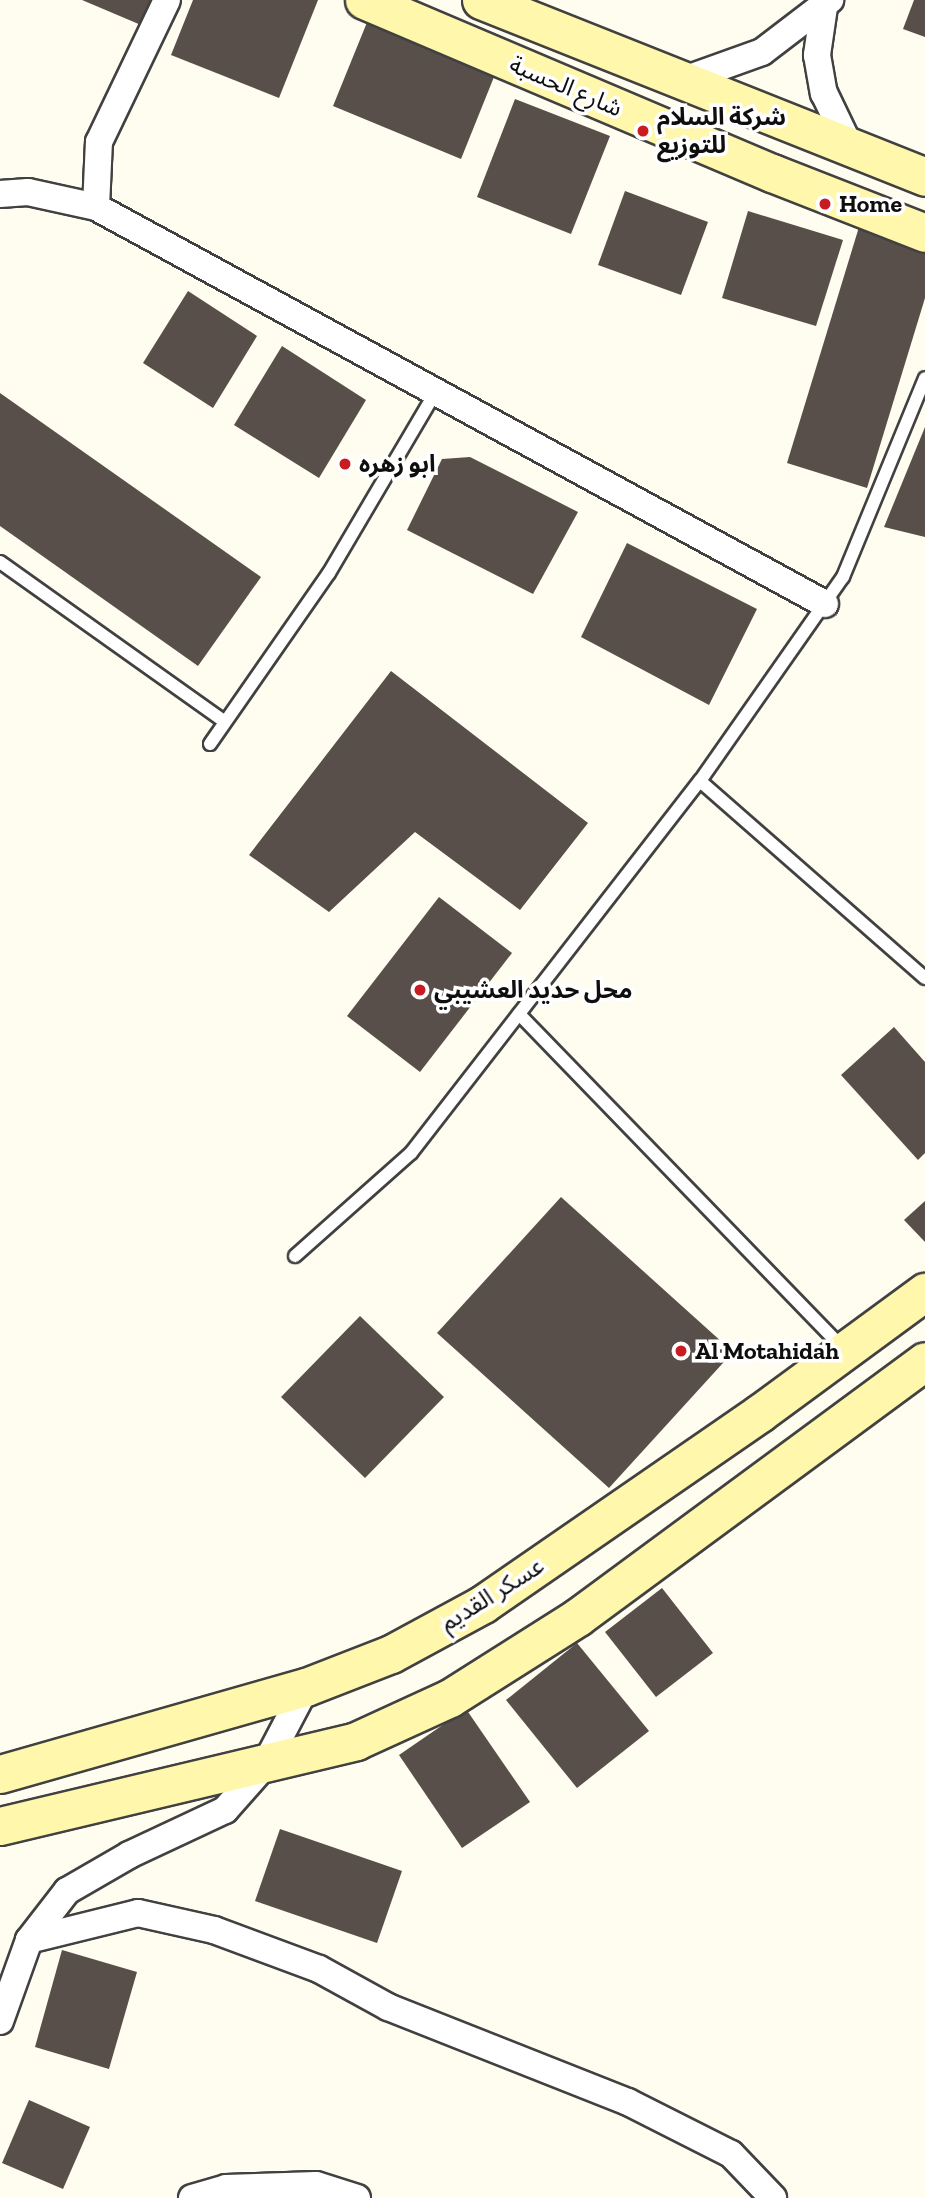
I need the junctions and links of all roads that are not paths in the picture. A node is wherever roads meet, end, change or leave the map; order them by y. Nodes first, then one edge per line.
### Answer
1 (167, 0) edge
2 (364, 0) edge
3 (481, 0) edge
4 (827, 4) edge
5 (681, 81) junction
6 (850, 147) junction
7 (925, 177) edge
8 (0, 194) edge
9 (96, 207) junction
10 (925, 233) edge
11 (925, 378) edge
12 (436, 391) junction
13 (0, 562) edge
14 (825, 604) junction
15 (225, 722) junction
16 (210, 744) dead end
17 (700, 781) junction
18 (925, 978) edge
19 (519, 1014) junction
20 (295, 1256) dead end
21 (925, 1292) edge
22 (845, 1350) junction
23 (925, 1361) edge
24 (306, 1687) junction
25 (265, 1765) junction
26 (0, 1774) edge
27 (0, 1826) edge
28 (29, 1940) junction
29 (0, 2021) edge
30 (192, 2198) edge
31 (357, 2198) edge
32 (773, 2198) edge

1 - 9 street
2 - 10 street, شارع الحسبة
3 - 5 street
4 - 5 street
4 - 6 street
5 - 6 street
6 - 7 street
8 - 9 street
9 - 12 street
11 - 14 lane
12 - 14 street
12 - 15 lane
13 - 15 lane
14 - 17 lane
15 - 16 lane
17 - 18 lane
17 - 19 lane
19 - 20 lane
19 - 22 lane
21 - 22 street, عسكر القديم
22 - 24 street, عسكر القديم
23 - 25 street
24 - 25 street
24 - 26 street, عسكر القديم
25 - 27 street
25 - 28 street
28 - 29 street
28 - 32 street
30 - 31 street

